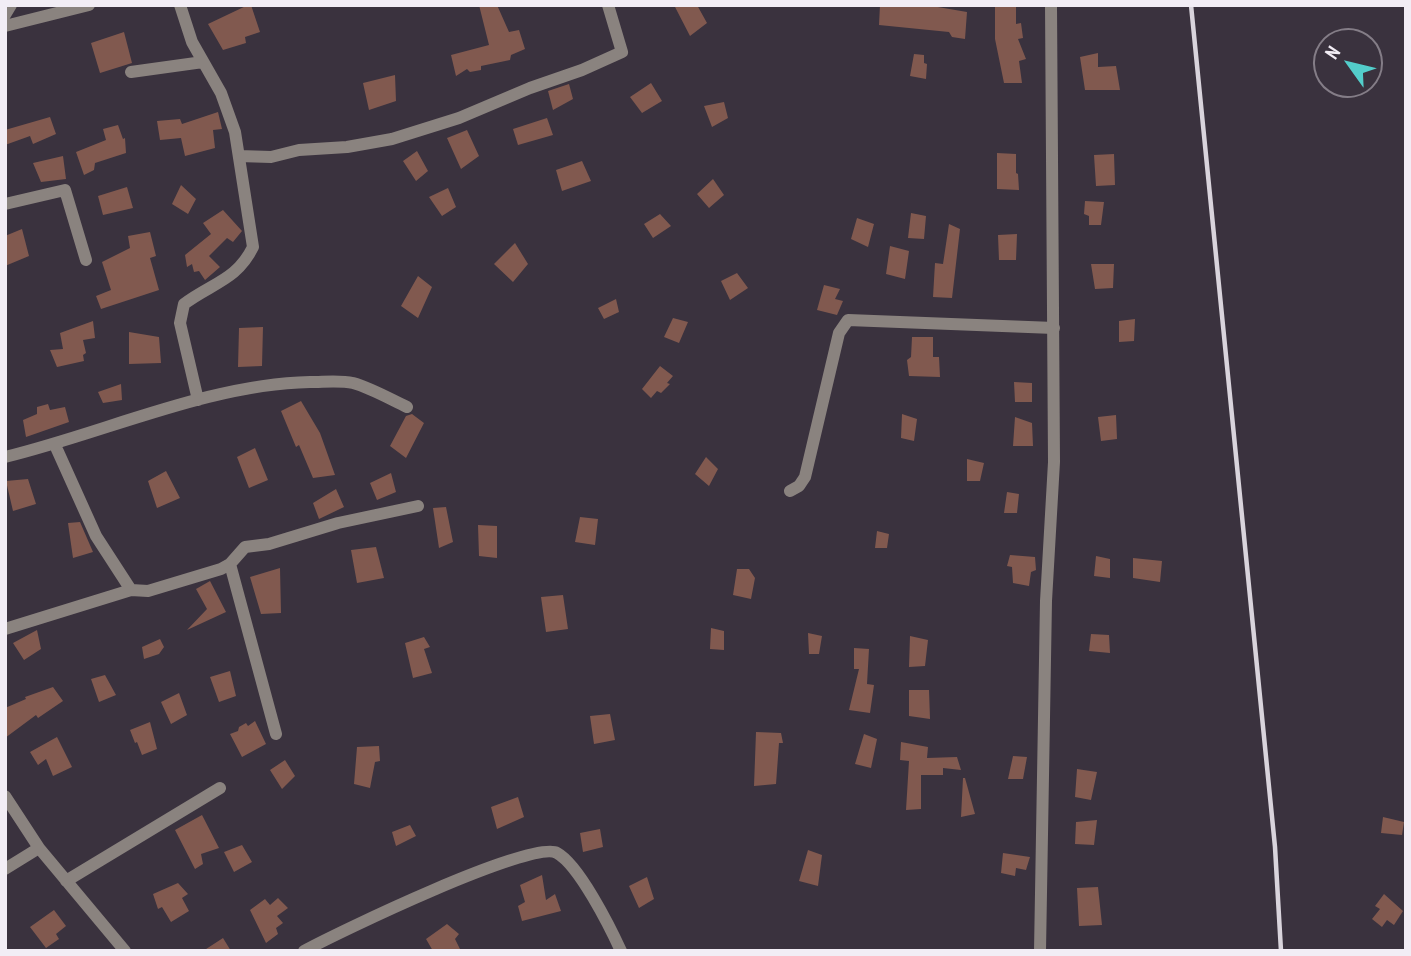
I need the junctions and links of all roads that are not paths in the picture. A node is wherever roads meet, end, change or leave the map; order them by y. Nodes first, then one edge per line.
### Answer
1 (11, 5) edge
2 (89, 5) edge
3 (180, 5) edge
4 (608, 5) edge
5 (1051, 5) edge
6 (5, 15) edge
7 (5, 26) edge
8 (203, 62) junction
9 (131, 72) dead end
10 (239, 156) junction
11 (5, 204) edge
12 (86, 260) dead end
13 (1054, 328) junction
14 (198, 400) junction
15 (407, 407) dead end
16 (55, 445) junction
17 (5, 457) edge
18 (790, 491) dead end
19 (418, 506) dead end
20 (230, 564) junction
21 (131, 590) junction
22 (5, 629) edge
23 (276, 734) dead end
24 (220, 788) dead end
25 (5, 796) edge
26 (39, 848) junction
27 (5, 869) edge
28 (66, 881) junction
29 (125, 951) edge
30 (304, 951) edge
31 (621, 951) edge
32 (1040, 951) edge

1 - 6 street
2 - 7 street
3 - 8 street
4 - 10 street
5 - 13 street
8 - 9 street
8 - 10 street
10 - 14 street
11 - 12 street
13 - 18 street
13 - 32 street
14 - 15 street
14 - 16 street
16 - 17 street
16 - 21 street
19 - 20 street
20 - 21 street
20 - 23 street
21 - 22 street
24 - 28 street
25 - 26 street
26 - 27 street
26 - 28 street
28 - 29 street
30 - 31 street

